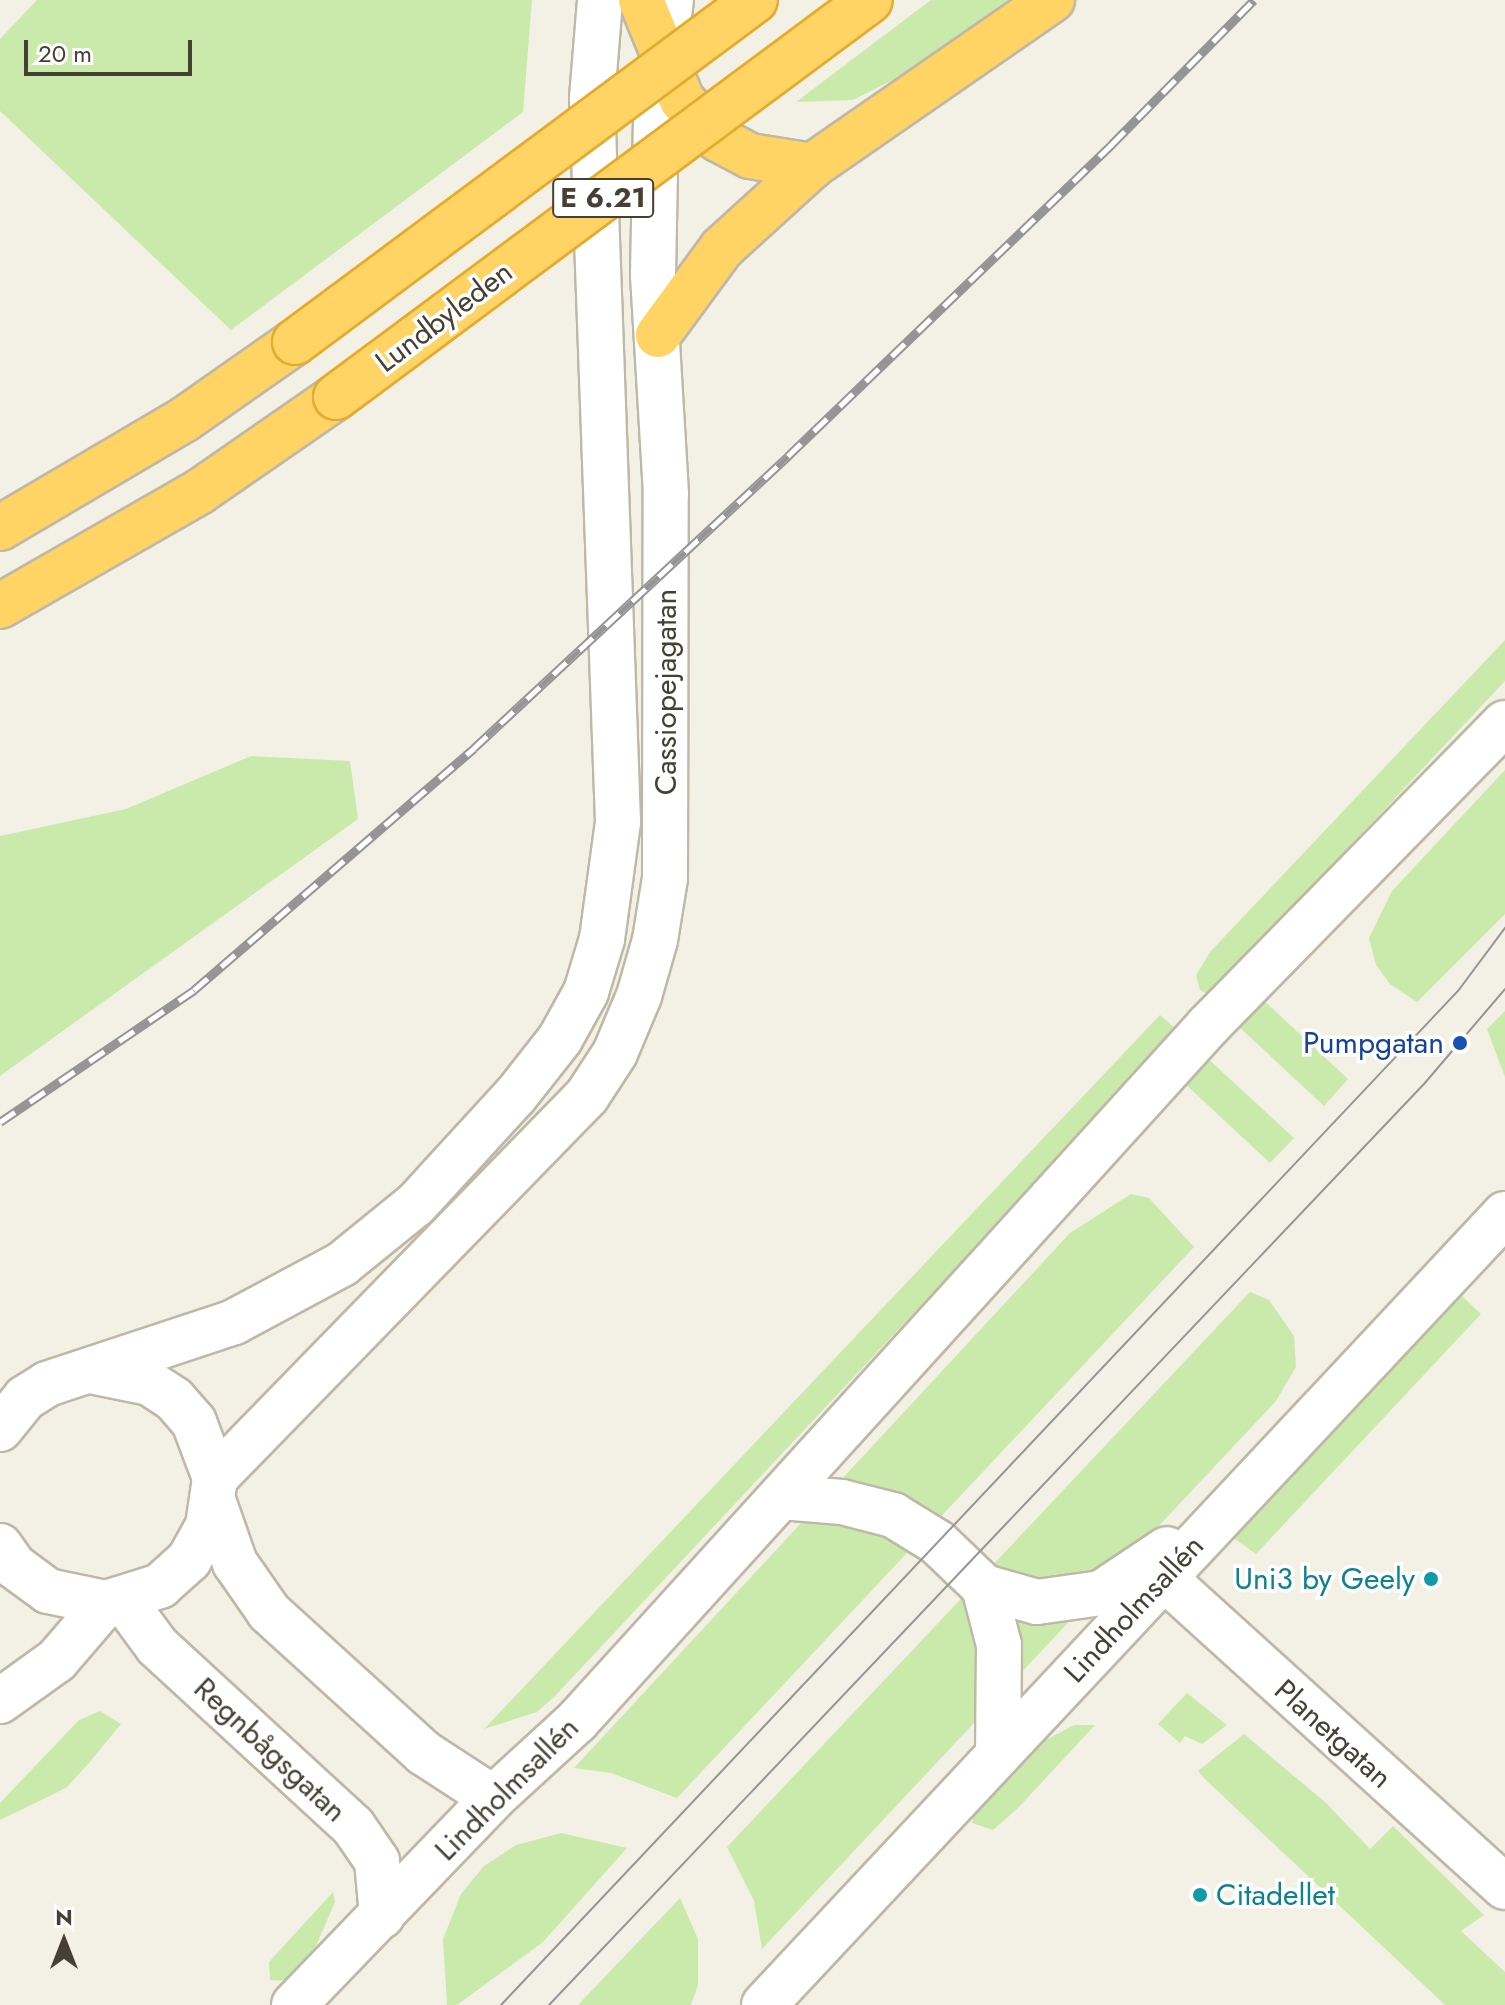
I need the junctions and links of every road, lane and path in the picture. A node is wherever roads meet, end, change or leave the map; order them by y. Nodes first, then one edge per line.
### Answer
1 (600, 0) edge
2 (641, 0) edge
3 (671, 0) edge
4 (755, 0) edge
5 (870, 0) edge
6 (1052, 0) edge
7 (660, 57) junction
8 (812, 166) junction
9 (658, 335) junction
10 (0, 528) edge
11 (0, 606) edge
12 (1505, 723) edge
13 (1505, 1214) edge
14 (95, 1372) junction
15 (8, 1413) edge
16 (214, 1490) junction
17 (781, 1497) junction
18 (1232, 1506) junction
19 (4, 1562) edge
20 (1164, 1578) junction
21 (984, 1587) junction
22 (115, 1602) junction
23 (0, 1701) edge
24 (998, 1755) junction
25 (493, 1798) junction
26 (1505, 1887) edge
27 (382, 1916) junction
28 (294, 2005) edge
29 (764, 2005) edge

1 - 14 street, Cassiopejagatan
2 - 7 highway
3 - 7 street, Cassiopejagatan
4 - 10 highway, E 6.21, bridge
5 - 11 highway, Lundbyleden / E 6.21, bridge
6 - 8 highway
7 - 8 highway
7 - 9 street, Cassiopejagatan
8 - 9 highway
9 - 16 street, Cassiopejagatan
12 - 17 street, Lindholmsallén
13 - 18 street, Lindholmsallén
14 - 15 street
14 - 16 street
16 - 22 street, Cassiopejagatan
16 - 25 street
17 - 21 street
17 - 25 street, Lindholmsallén
18 - 20 street, Lindholmsallén
18 - 21 street
19 - 22 street
20 - 24 street, Lindholmsallén
20 - 26 street, Planetgatan
21 - 24 street
22 - 23 street, Cassiopejagatan
22 - 27 street, Regnbågsgatan
24 - 29 street, Lindholmsallén
25 - 27 street, Lindholmsallén
27 - 28 street, Lindholmsallén

